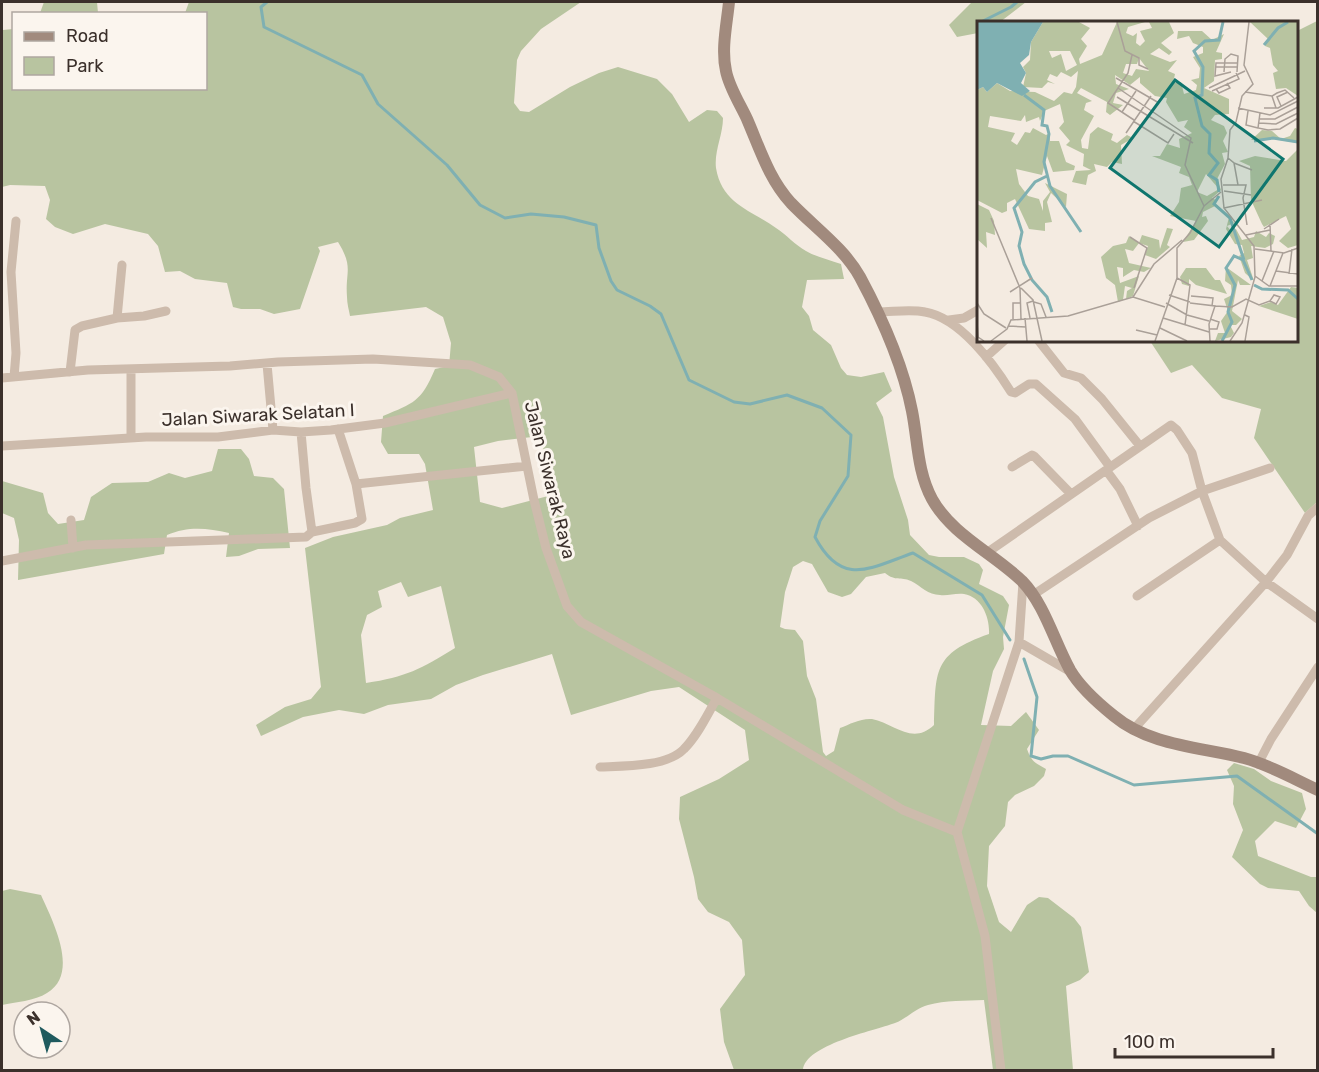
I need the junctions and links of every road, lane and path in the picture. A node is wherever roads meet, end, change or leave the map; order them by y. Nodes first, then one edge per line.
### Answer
1 (729, 2) edge
2 (16, 221) dead end
3 (122, 265) dead end
4 (6, 273) edge
5 (166, 310) dead end
6 (977, 311) edge
7 (878, 312) junction
8 (117, 318) junction
9 (949, 320) junction
10 (1003, 342) edge
11 (1040, 342) edge
12 (986, 357) junction
13 (267, 364) junction
14 (131, 369) junction
15 (70, 372) junction
16 (14, 377) junction
17 (2, 378) edge
18 (512, 393) junction
19 (338, 429) junction
20 (273, 430) junction
21 (301, 432) junction
22 (131, 438) junction
23 (2, 446) edge
24 (1140, 446) junction
25 (527, 466) junction
26 (1012, 467) dead end
27 (1108, 468) junction
28 (1270, 468) dead end
29 (356, 484) junction
30 (1202, 491) junction
31 (1071, 494) junction
32 (1317, 507) edge
33 (71, 520) dead end
34 (1138, 526) junction
35 (312, 532) junction
36 (1220, 540) junction
37 (73, 548) junction
38 (988, 552) junction
39 (2, 561) edge
40 (1023, 582) junction
41 (1266, 582) junction
42 (1033, 595) junction
43 (1137, 596) dead end
44 (1317, 619) edge
45 (1019, 642) junction
46 (1317, 667) edge
47 (1071, 672) junction
48 (717, 698) junction
49 (1133, 729) junction
50 (1258, 764) junction
51 (600, 767) dead end
52 (1317, 790) edge
53 (957, 832) junction
54 (1000, 1071) edge

1 - 7 main road
2 - 4 street
3 - 8 street
4 - 16 street
5 - 8 street
6 - 9 street
7 - 9 street
7 - 38 main road
8 - 15 street
9 - 12 street
10 - 12 street
11 - 24 street
12 - 27 street
13 - 14 street, Jalan Siwarak Raya
13 - 18 street, Jalan Siwarak Raya
13 - 20 street
14 - 15 street, Jalan Siwarak Raya
14 - 22 street
15 - 16 street, Jalan Siwarak Raya
16 - 17 street, Jalan Siwarak Raya
18 - 19 street, Jalan Siwarak Selatan I
18 - 25 street, Jalan Siwarak Raya
19 - 21 street, Jalan Siwarak Selatan I
19 - 29 street
20 - 21 street, Jalan Siwarak Selatan I
20 - 22 street, Jalan Siwarak Selatan I
21 - 35 street
22 - 23 street, Jalan Siwarak Selatan I
24 - 27 street
24 - 30 street
25 - 29 street
25 - 48 street, Jalan Siwarak Raya
26 - 31 street
27 - 31 street
27 - 34 street
28 - 30 street
29 - 35 street
30 - 34 street
30 - 36 street
31 - 38 street
32 - 41 street
33 - 37 street
34 - 42 street
35 - 37 street
36 - 41 street
36 - 43 street
37 - 39 street
38 - 40 main road
40 - 42 main road
40 - 45 street
41 - 44 street
41 - 49 street
42 - 47 main road
45 - 47 street
45 - 53 street
46 - 50 street
47 - 49 main road
48 - 51 street
48 - 53 street, Jalan Siwarak Raya
49 - 50 main road
50 - 52 main road
53 - 54 street

